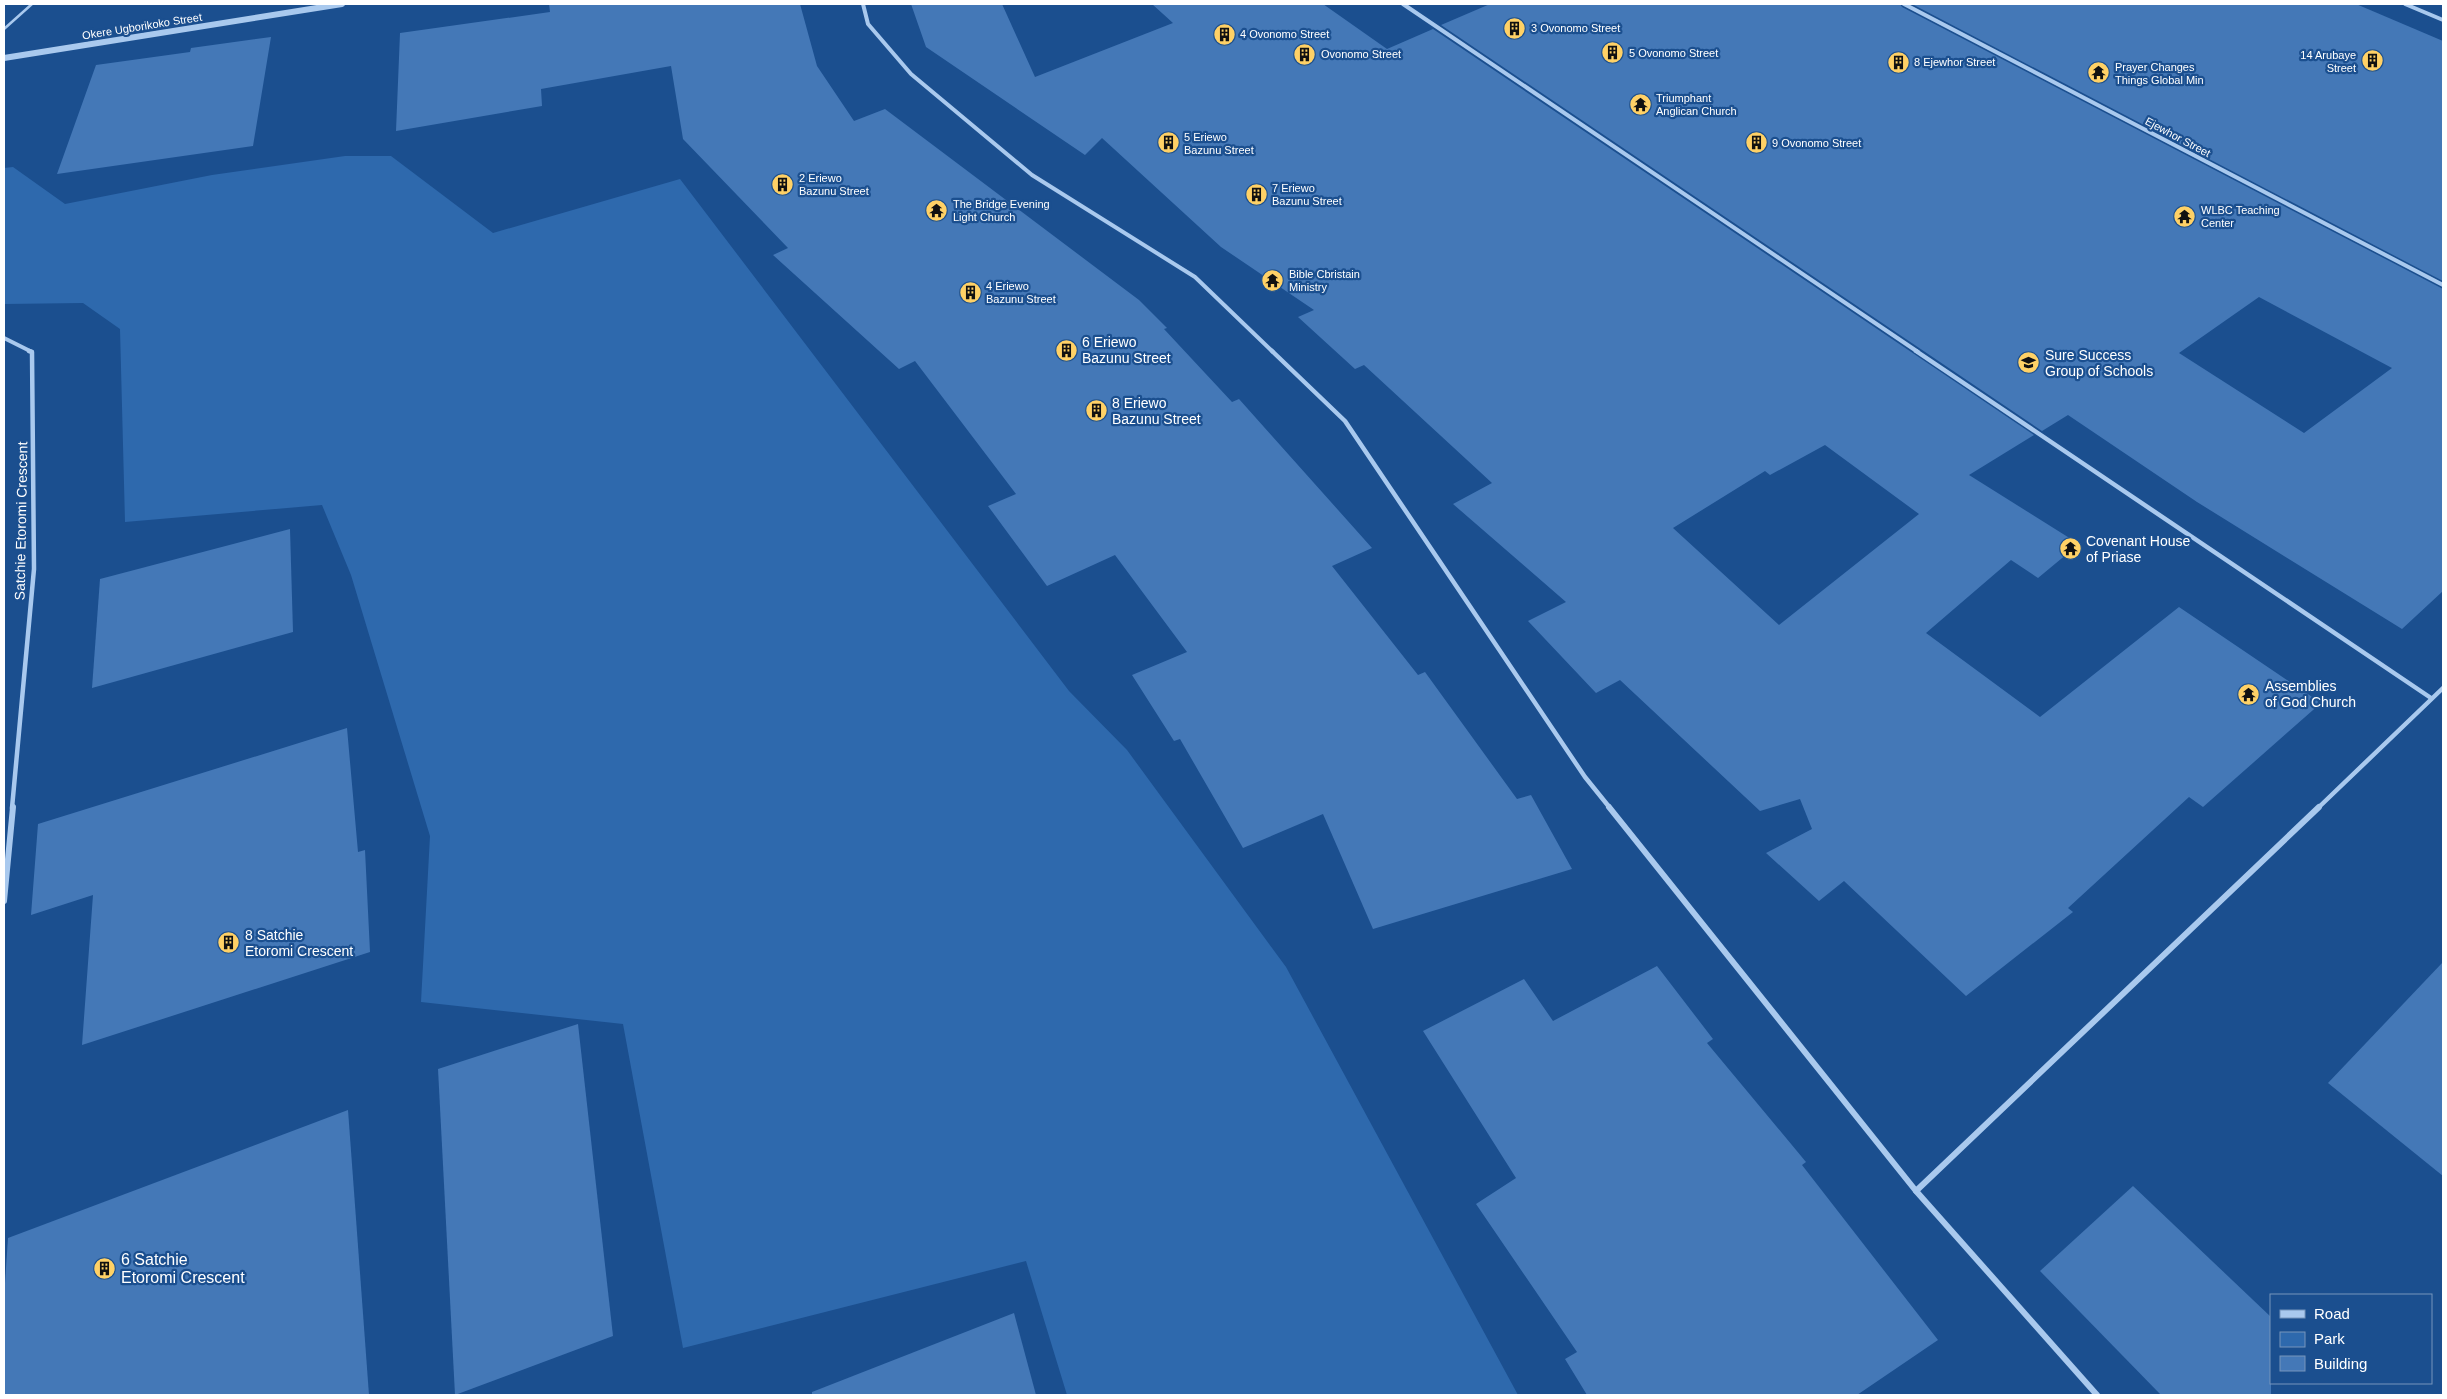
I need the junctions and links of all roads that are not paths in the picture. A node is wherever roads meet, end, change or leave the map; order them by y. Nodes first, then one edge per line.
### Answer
1 (32, 4) edge
2 (342, 4) edge
3 (863, 4) edge
4 (1403, 4) edge
5 (1904, 4) edge
6 (2405, 4) edge
7 (2443, 20) edge
8 (4, 28) edge
9 (4, 58) edge
10 (2443, 285) edge
11 (4, 338) edge
12 (2443, 688) edge
13 (2431, 698) junction
14 (4, 901) edge
15 (1916, 1191) junction
16 (2097, 1395) edge

1 - 8 lane
2 - 9 street, Okere Ugborikoko Street
3 - 15 street
4 - 13 street
5 - 10 street, Ejewhor Street
6 - 7 street
11 - 14 street, Satchie Etoromi Crescent
12 - 13 street
13 - 15 street
15 - 16 street

